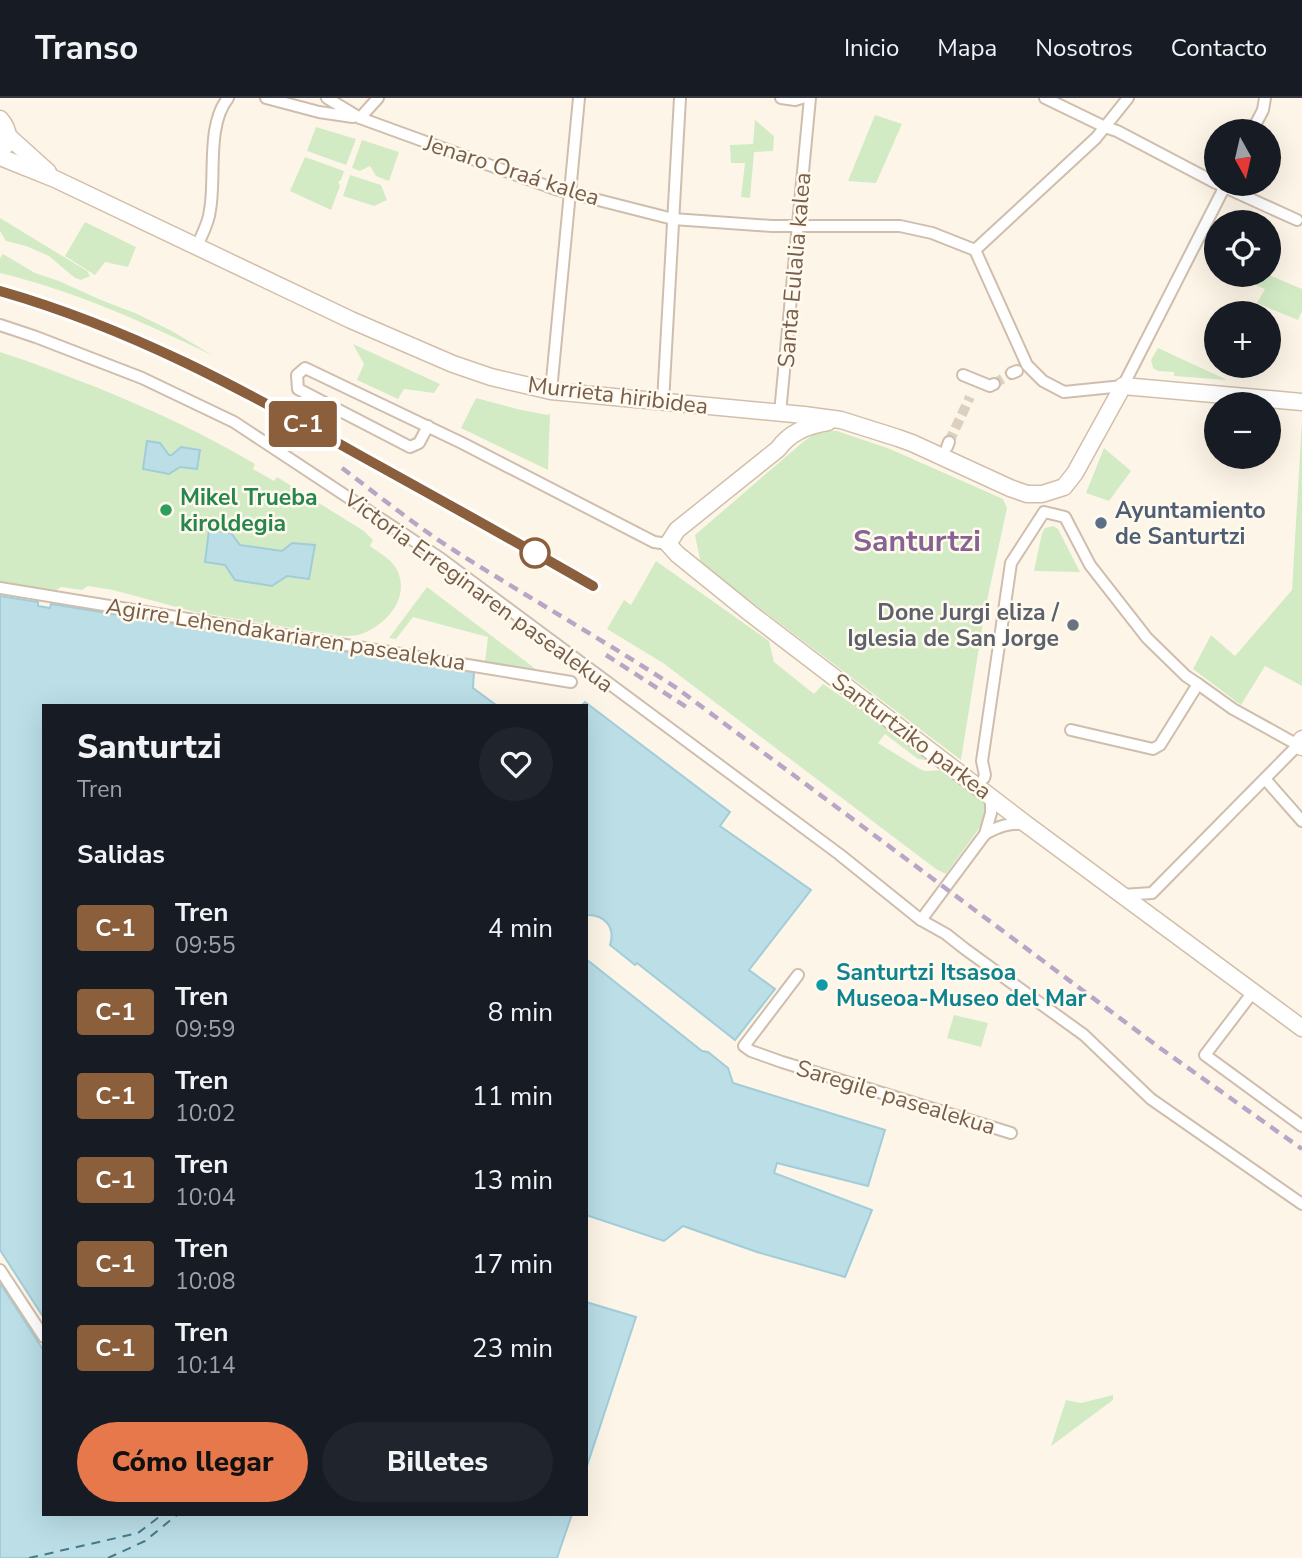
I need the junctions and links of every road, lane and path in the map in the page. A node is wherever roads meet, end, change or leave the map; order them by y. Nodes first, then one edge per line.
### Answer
1 (228, 98) edge
2 (266, 98) edge
3 (327, 98) edge
4 (378, 98) edge
5 (579, 98) edge
6 (680, 98) edge
7 (782, 98) edge
8 (802, 98) edge
9 (810, 98) edge
10 (1045, 98) edge
11 (1128, 98) edge
12 (1265, 98) edge
13 (1273, 98) edge
14 (1263, 110) junction
15 (360, 118) junction
16 (0, 119) edge
17 (1258, 119) edge
18 (1105, 127) junction
19 (8, 136) junction
20 (0, 155) edge
21 (1204, 176) edge
22 (55, 179) junction
23 (569, 193) junction
24 (1216, 196) edge
25 (1245, 196) edge
26 (673, 219) junction
27 (1297, 220) dead end
28 (799, 225) junction
29 (197, 246) junction
30 (975, 250) junction
31 (0, 325) edge
32 (963, 375) dead end
33 (994, 384) dead end
34 (1123, 386) junction
35 (551, 391) junction
36 (663, 402) junction
37 (1302, 402) edge
38 (780, 413) junction
39 (841, 420) junction
40 (428, 426) junction
41 (784, 440) junction
42 (668, 544) junction
43 (0, 588) edge
44 (571, 682) dead end
45 (1198, 684) junction
46 (1071, 730) dead end
47 (1301, 744) edge
48 (984, 778) dead end
49 (1265, 779) junction
50 (991, 796) junction
51 (1302, 821) edge
52 (1026, 824) junction
53 (985, 834) junction
54 (1122, 894) junction
55 (921, 920) junction
56 (799, 975) dead end
57 (1253, 992) junction
58 (1302, 1028) edge
59 (1302, 1126) edge
60 (1011, 1133) dead end
61 (1302, 1204) edge
62 (0, 1270) edge
63 (42, 1334) edge

1 - 29 street
2 - 15 street, Jenaro Oraá kalea
3 - 15 street, Jenaro Oraá kalea
4 - 15 street
5 - 23 street
6 - 26 street
7 - 8 street
9 - 28 street, Santa Eulalia kalea
10 - 18 street
11 - 18 street
12 - 14 street
13 - 14 street
14 - 17 street
15 - 23 street, Jenaro Oraá kalea
16 - 19 street
18 - 21 street
18 - 30 street
19 - 20 street
19 - 22 street, Murrieta hiribidea
20 - 22 street, Murrieta hiribidea
22 - 29 street, Murrieta hiribidea
23 - 26 street, Jenaro Oraá kalea
23 - 35 street
24 - 34 street
25 - 27 street
26 - 28 street, Jenaro Oraá kalea
26 - 36 street
28 - 30 street, Jenaro Oraá kalea
28 - 38 street, Santa Eulalia kalea
29 - 35 street, Murrieta hiribidea
30 - 34 street
31 - 55 street, Victoria Erreginaren pasealekua
32 - 33 street
34 - 37 street
34 - 39 street, Murrieta hiribidea
35 - 36 street, Murrieta hiribidea
36 - 38 street, Murrieta hiribidea
38 - 39 street, Murrieta hiribidea
38 - 41 street, Santa Eulalia kalea
39 - 41 street
40 - 40 street, Santurtziko parkea
40 - 42 street, Santurtziko parkea
41 - 42 street
42 - 50 street, Santurtziko parkea
43 - 44 street, Agirre Lehendakariaren pasealekua
45 - 46 street
45 - 47 street
45 - 48 street
47 - 49 street
49 - 51 street
49 - 54 street
50 - 52 street, Santurtziko parkea
50 - 53 street
52 - 53 street
52 - 54 street, Santurtziko parkea
53 - 55 street
54 - 57 street, Santurtziko parkea
55 - 61 street, Victoria Erreginaren pasealekua
56 - 60 street, Saregile pasealekua
57 - 58 street, Santurtziko parkea
57 - 59 street
62 - 63 street

